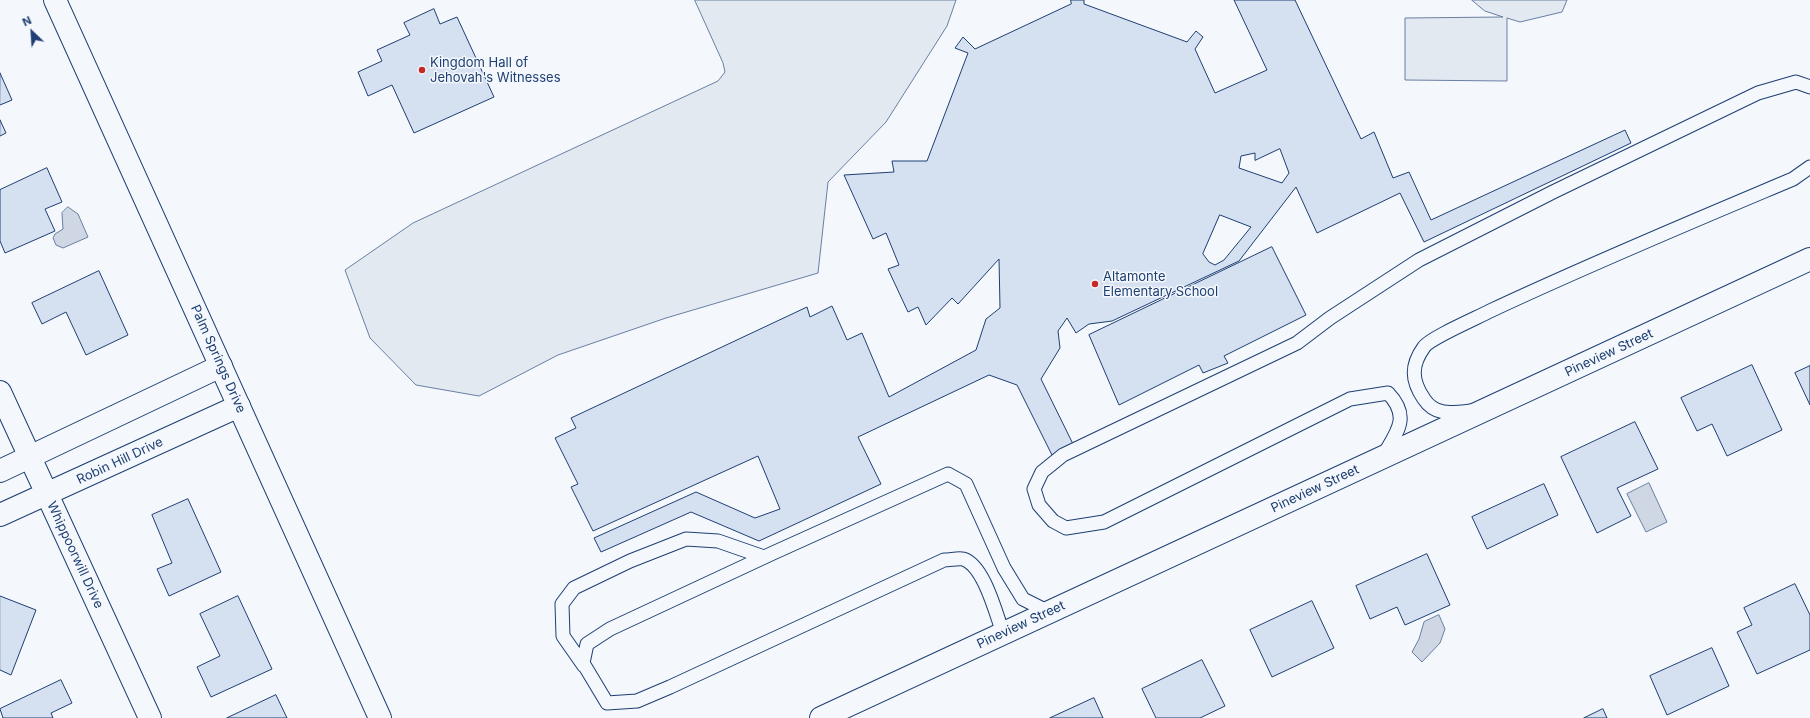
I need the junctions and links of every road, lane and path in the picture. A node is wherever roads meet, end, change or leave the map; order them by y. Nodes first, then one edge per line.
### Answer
1 (55, 0) edge
2 (1810, 87) edge
3 (1810, 168) edge
4 (1810, 259) edge
5 (221, 366) junction
6 (0, 392) edge
7 (239, 406) junction
8 (1489, 408) junction
9 (30, 457) junction
10 (1381, 458) junction
11 (0, 471) edge
12 (47, 494) junction
13 (0, 515) edge
14 (764, 557) junction
15 (1049, 612) junction
16 (1003, 634) junction
17 (584, 666) junction
18 (150, 718) edge
19 (380, 718) edge
20 (821, 718) edge

1 - 5 street, Palm Springs Drive
2 - 10 lane
3 - 8 lane
4 - 8 street, Pineview Street
5 - 7 street, Palm Springs Drive
5 - 9 street
6 - 9 street, Whippoorwill Drive
7 - 12 street, Robin Hill Drive
7 - 19 street, Palm Springs Drive
8 - 10 street, Pineview Street
9 - 11 street
9 - 12 street, Whippoorwill Drive
10 - 15 street, Pineview Street
12 - 13 street, Robin Hill Drive
12 - 18 street, Whippoorwill Drive
14 - 15 lane
14 - 17 lane
14 - 17 lane
15 - 16 street, Pineview Street
16 - 17 lane
16 - 20 street, Pineview Street

